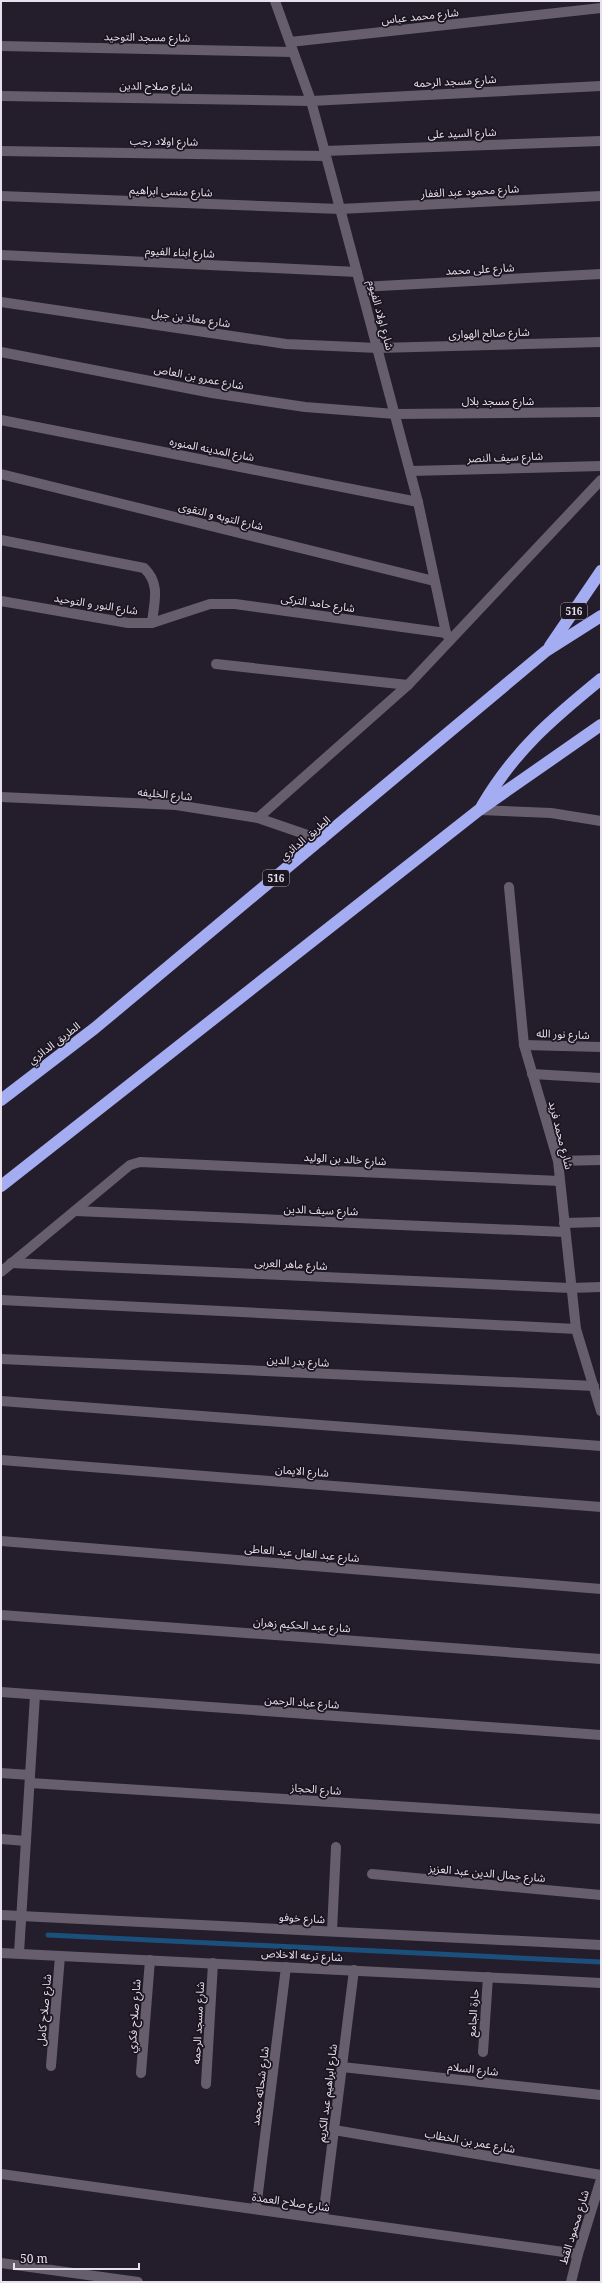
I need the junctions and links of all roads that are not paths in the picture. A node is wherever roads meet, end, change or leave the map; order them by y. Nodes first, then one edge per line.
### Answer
1 (275, 1) edge
2 (601, 8) edge
3 (1, 46) edge
4 (292, 47) junction
5 (601, 86) edge
6 (1, 96) edge
7 (311, 101) junction
8 (601, 141) edge
9 (1, 151) edge
10 (325, 153) junction
11 (1, 196) edge
12 (601, 196) edge
13 (340, 209) junction
14 (1, 255) edge
15 (357, 272) junction
16 (601, 274) edge
17 (361, 287) junction
18 (1, 302) edge
19 (601, 342) edge
20 (378, 348) junction
21 (1, 352) edge
22 (601, 412) edge
23 (394, 414) junction
24 (1, 420) edge
25 (601, 466) edge
26 (410, 471) junction
27 (1, 474) edge
28 (601, 480) edge
29 (418, 502) junction
30 (1, 540) edge
31 (601, 571) edge
32 (434, 581) junction
33 (1, 601) edge
34 (186, 611) joint
35 (601, 616) edge
36 (152, 623) junction
37 (448, 636) junction
38 (546, 651) junction
39 (216, 664) dead end
40 (601, 679) edge
41 (408, 685) junction
42 (601, 725) edge
43 (1, 797) edge
44 (479, 810) junction
45 (258, 818) junction
46 (601, 821) edge
47 (322, 840) junction
48 (509, 887) dead end
49 (524, 1045) junction
50 (601, 1047) edge
51 (532, 1074) junction
52 (601, 1078) edge
53 (1, 1100) edge
54 (601, 1160) edge
55 (558, 1161) junction
56 (560, 1182) junction
57 (1, 1186) edge
58 (75, 1211) junction
59 (601, 1222) edge
60 (565, 1228) junction
61 (11, 1263) junction
62 (1, 1272) edge
63 (601, 1287) edge
64 (570, 1288) junction
65 (1, 1300) edge
66 (576, 1329) junction
67 (1, 1360) edge
68 (594, 1386) junction
69 (1, 1401) edge
70 (601, 1411) edge
71 (601, 1446) edge
72 (1, 1460) edge
73 (601, 1507) edge
74 (1, 1541) edge
75 (601, 1589) edge
76 (1, 1615) edge
77 (601, 1659) edge
78 (1, 1692) edge
79 (35, 1695) junction
80 (601, 1735) edge
81 (1, 1773) edge
82 (30, 1779) junction
83 (601, 1818) edge
84 (1, 1839) edge
85 (26, 1841) junction
86 (336, 1847) dead end
87 (372, 1874) dead end
88 (601, 1895) edge
89 (1, 1915) edge
90 (21, 1915) junction
91 (332, 1932) junction
92 (601, 1945) edge
93 (1, 1953) edge
94 (19, 1953) junction
95 (60, 1956) junction
96 (150, 1960) junction
97 (213, 1963) junction
98 (286, 1967) junction
99 (354, 1970) junction
100 (488, 1977) junction
101 (601, 1983) edge
102 (483, 2052) dead end
103 (51, 2066) dead end
104 (342, 2067) junction
105 (141, 2073) dead end
106 (206, 2084) dead end
107 (601, 2095) edge
108 (334, 2130) junction
109 (1, 2174) edge
110 (601, 2175) edge
111 (601, 2179) edge
112 (256, 2209) junction
113 (323, 2218) junction
114 (578, 2254) junction
115 (1, 2263) edge
116 (138, 2282) edge
117 (571, 2282) edge

1 - 4 street, شارع اولاد الفيوم
2 - 4 street, شارع محمد عباس
3 - 4 street, شارع مسجد التوحيد
4 - 7 street, شارع اولاد الفيوم
5 - 7 street, شارع مسجد الرحمه
6 - 7 street, شارع صلاح الدين
7 - 10 street, شارع اولاد الفيوم
8 - 10 street, شارع السيد على
9 - 10 street, شارع اولاد رجب
10 - 13 street, شارع اولاد الفيوم
11 - 13 street, شارع منسى ابراهيم
12 - 13 street, شارع محمود عبد الغفار
13 - 15 street, شارع اولاد الفيوم
14 - 15 street, شارع ابناء الفيوم
15 - 17 street, شارع اولاد الفيوم
16 - 17 street, شارع على محمد
17 - 20 street, شارع اولاد الفيوم
18 - 20 street, شارع معاذ بن جبل
19 - 20 street, شارع صالح الهوارى
20 - 23 street, شارع اولاد الفيوم
21 - 23 street, شارع عمرو بن العاص
22 - 23 street, شارع مسجد بلال
23 - 26 street, شارع اولاد الفيوم
24 - 29 street, شارع المدينه المنوره
25 - 26 street, شارع سيف النصر
26 - 29 street, شارع اولاد الفيوم
27 - 32 street, شارع التوبه و التقوى
28 - 37 street
29 - 32 street, شارع اولاد الفيوم
30 - 36 street
31 - 38 highway, الطريق الدائري / 516
32 - 37 street, شارع اولاد الفيوم
33 - 36 street, شارع النور و التوحيد
34 - 36 street, شارع النور و التوحيد
34 - 37 street, شارع حامد التركى
35 - 38 highway, الطريق الدائري / 516
37 - 41 street
38 - 47 highway, الطريق الدائري / 516
39 - 41 street
40 - 44 highway
41 - 45 street
42 - 44 highway
43 - 45 street, شارع الخليفه
44 - 46 street
44 - 57 highway
45 - 47 street, شارع الخليفه
47 - 53 highway, الطريق الدائري / 516
48 - 49 street, شارع محمد فريد
49 - 50 street, شارع نور الله
49 - 51 street, شارع محمد فريد
51 - 52 street
51 - 55 street, شارع محمد فريد
54 - 55 street
55 - 56 street, شارع محمد فريد
56 - 58 street, شارع خالد بن الوليد
56 - 60 street, شارع محمد فريد
58 - 60 street, شارع سيف الدين
58 - 61 street
59 - 60 street, شارع سيف الدين
60 - 64 street, شارع محمد فريد
61 - 62 street
61 - 64 street, شارع ماهر العربى
63 - 64 street, شارع ماهر العربى
64 - 66 street, شارع محمد فريد
65 - 66 street
66 - 68 street, شارع محمد فريد
67 - 68 street, شارع بدر الدين
68 - 70 street, شارع محمد فريد
69 - 71 street
72 - 73 street, شارع الايمان
74 - 75 street, شارع عبد العال عبد العاطى
76 - 77 street, شارع عبد الحكيم زهران
78 - 79 street, شارع عباد الرحمن
79 - 80 street, شارع عباد الرحمن
79 - 82 street
81 - 82 street, شارع الحجاز
82 - 83 street, شارع الحجاز
82 - 85 street
84 - 85 street
85 - 90 street
86 - 91 street
87 - 88 street, شارع جمال الدين عبد العزيز
89 - 90 street, شارع خوفو
90 - 91 street, شارع خوفو
90 - 94 street
91 - 92 street, شارع خوفو
93 - 94 street, شارع ترعه الاخلاص
94 - 95 street, شارع ترعه الاخلاص
95 - 96 street, شارع ترعه الاخلاص
95 - 103 street, شارع صلاح كامل
96 - 97 street, شارع ترعه الاخلاص
96 - 105 street, شارع صلاح فكري
97 - 98 street, شارع ترعه الاخلاص
97 - 106 street, شارع مسجد الرحمه
98 - 99 street, شارع ترعه الاخلاص
98 - 112 street, شارع شحاته محمد
99 - 100 street, شارع ترعه الاخلاص
99 - 104 street, شارع ابراهيم عبد الكريم
100 - 101 street, شارع ترعه الاخلاص
100 - 102 street, حارة الجامع
104 - 107 street, شارع السلام
104 - 108 street, شارع ابراهيم عبد الكريم
108 - 110 street, شارع عمر بن الخطاب
108 - 113 street, شارع ابراهيم عبد الكريم
109 - 112 street, شارع صلاح العمدة
111 - 114 street, شارع محمود القط
112 - 113 street, شارع صلاح العمدة
113 - 114 street, شارع صلاح العمدة
114 - 117 street, شارع محمود القط
115 - 116 street

